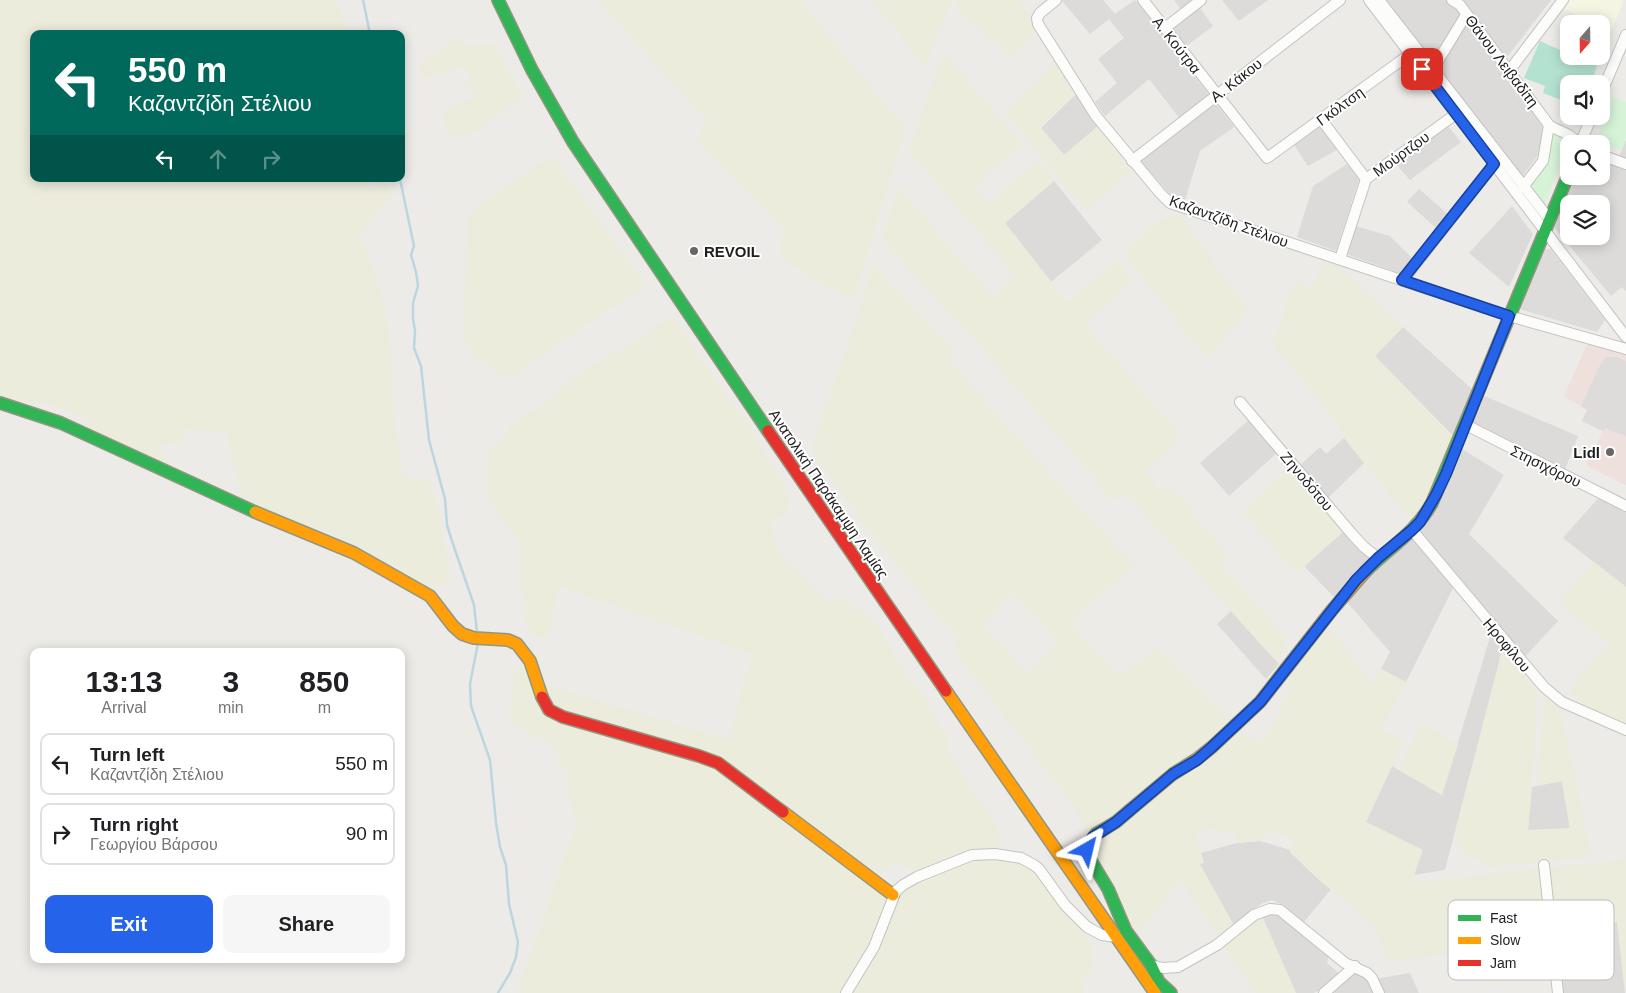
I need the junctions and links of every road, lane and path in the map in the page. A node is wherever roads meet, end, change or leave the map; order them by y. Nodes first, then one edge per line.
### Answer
1 (498, 0) edge
2 (1056, 0) edge
3 (1143, 0) edge
4 (1201, 0) edge
5 (1340, 0) edge
6 (1369, 0) edge
7 (1379, 0) edge
8 (1564, 0) edge
9 (1458, 2) edge
10 (1466, 15) junction
11 (1165, 28) junction
12 (1626, 35) edge
13 (1410, 54) junction
14 (1433, 69) junction
15 (1509, 71) junction
16 (1609, 75) edge
17 (1216, 95) junction
18 (1456, 114) junction
19 (1321, 119) junction
20 (1549, 125) junction
21 (1569, 135) edge
22 (1269, 158) joint
23 (1610, 158) edge
24 (1132, 160) junction
25 (1494, 164) junction
26 (1626, 164) edge
27 (1366, 180) junction
28 (1564, 185) edge
29 (1523, 187) junction
30 (1547, 226) junction
31 (1340, 259) junction
32 (1402, 280) junction
33 (1509, 316) junction
34 (1626, 337) edge
35 (1626, 348) edge
36 (1240, 402) dead end
37 (0, 403) edge
38 (1466, 425) junction
39 (1626, 506) edge
40 (1412, 530) junction
41 (1378, 558) junction
42 (1626, 730) edge
43 (1544, 865) dead end
44 (893, 896) junction
45 (1548, 900) edge
46 (1116, 937) junction
47 (1150, 963) junction
48 (1355, 966) junction
49 (1138, 969) junction
50 (1557, 980) edge
51 (846, 993) edge
52 (1155, 993) edge
53 (1171, 993) edge
54 (1324, 993) edge
55 (1379, 993) edge
56 (1558, 993) edge

1 - 46 street, Ανατολική Παράκαμψη Λαμίας
2 - 24 street, Καζαντζίδη Στέλιου
3 - 11 street, Α. Κούτρα
4 - 11 street
5 - 17 street, Α. Κάκου
6 - 13 street
7 - 14 street
8 - 15 street
9 - 10 street, Θάνου Λειβαδίτη
10 - 14 street
10 - 15 street, Θάνου Λειβαδίτη
11 - 17 street, Α. Κούτρα
12 - 16 street
13 - 18 street
13 - 19 street, Γκόλτση
14 - 29 street
15 - 20 street, Θάνου Λειβαδίτη
17 - 22 street, Α. Κούτρα
17 - 24 street, Α. Κάκου
18 - 25 street
18 - 27 street, Μούρτζου
19 - 22 street, Γκόλτση
19 - 27 street
20 - 21 street, Θάνου Λειβαδίτη
20 - 29 street
23 - 26 street
24 - 31 street, Καζαντζίδη Στέλιου
25 - 30 street
25 - 32 street
27 - 31 street, Μούρτζου
28 - 30 street
29 - 30 street
30 - 33 street
30 - 34 street
31 - 32 street, Καζαντζίδη Στέλιου
32 - 33 street, Καζαντζίδη Στέλιου
33 - 35 street, Καζαντζίδη Στέλιου
33 - 38 street
36 - 41 street, Ζηνοδότου
37 - 44 street
38 - 39 street, Στησιχόρου
38 - 40 street
40 - 41 street
40 - 42 street, Ηροφίλου
41 - 47 street
43 - 45 street
44 - 46 street
44 - 51 street
46 - 49 street, Ανατολική Παράκαμψη Λαμίας
47 - 48 street
47 - 49 street
47 - 53 street
48 - 54 street
48 - 55 street
49 - 52 street, Ανατολική Παράκαμψη Λαμίας
50 - 56 street

